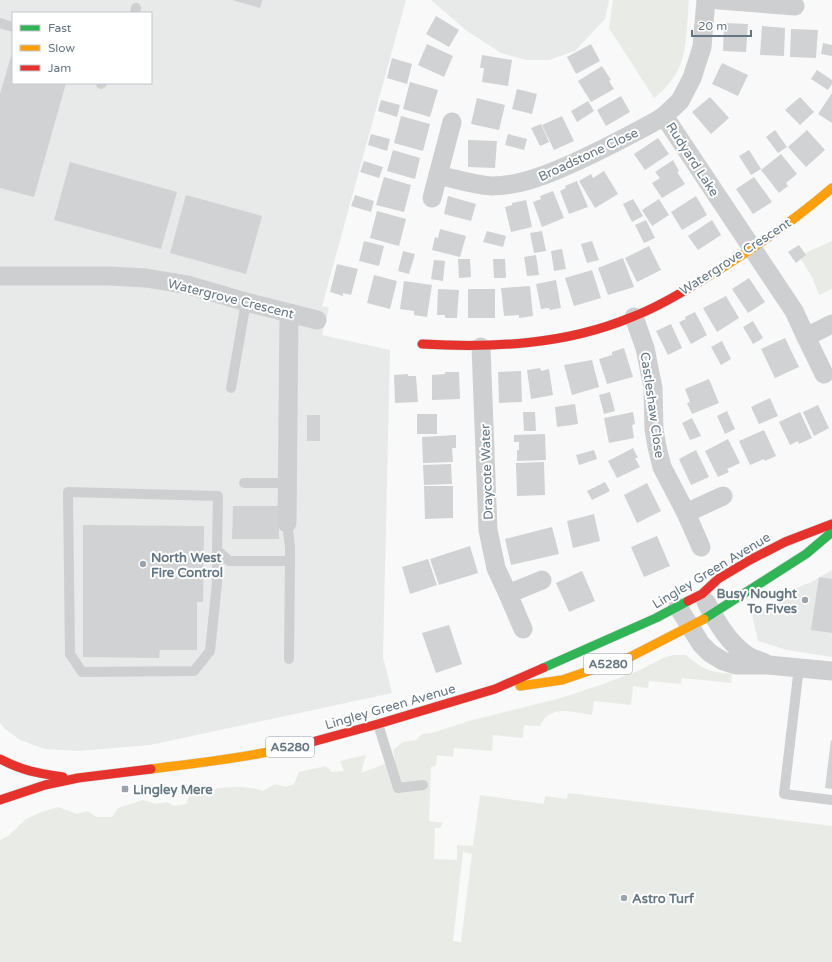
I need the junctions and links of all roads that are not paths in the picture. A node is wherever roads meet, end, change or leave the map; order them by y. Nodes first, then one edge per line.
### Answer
1 (706, 0) edge
2 (719, 0) edge
3 (795, 6) dead end
4 (0, 23) edge
5 (12, 27) edge
6 (664, 116) junction
7 (452, 122) dead end
8 (438, 175) junction
9 (832, 188) edge
10 (432, 198) dead end
11 (751, 248) junction
12 (0, 276) edge
13 (246, 302) junction
14 (289, 313) junction
15 (634, 317) junction
16 (317, 320) dead end
17 (832, 324) edge
18 (806, 337) junction
19 (422, 344) dead end
20 (481, 347) junction
21 (824, 374) dead end
22 (232, 388) dead end
23 (244, 483) dead end
24 (287, 483) junction
25 (723, 496) dead end
26 (686, 513) junction
27 (287, 523) joint
28 (832, 524) edge
29 (832, 532) edge
30 (701, 547) dead end
31 (217, 550) junction
32 (290, 561) junction
33 (542, 580) dead end
34 (508, 594) junction
35 (702, 594) junction
36 (678, 607) junction
37 (713, 614) junction
38 (689, 627) junction
39 (523, 629) dead end
40 (289, 659) dead end
41 (768, 665) junction
42 (799, 667) junction
43 (832, 671) edge
44 (495, 689) junction
45 (378, 724) junction
46 (0, 759) edge
47 (78, 778) junction
48 (423, 785) dead end
49 (0, 800) edge
50 (832, 800) edge

1 - 6 street, Rudyard Lake
2 - 3 street
4 - 5 lane
6 - 8 street, Broadstone Close
6 - 11 street, Rudyard Lake
7 - 8 street
8 - 10 street
9 - 11 main road, Watergrove Crescent
11 - 15 main road, Watergrove Crescent
11 - 18 street, Rudyard Lake
12 - 13 street, Watergrove Crescent
13 - 14 street, Watergrove Crescent
13 - 22 lane
14 - 16 street, Watergrove Crescent
14 - 24 street
15 - 20 main road, Watergrove Crescent
15 - 26 street, Castleshaw Close
17 - 18 street
18 - 21 street, Rudyard Lake
19 - 20 main road, Watergrove Crescent
20 - 34 street, Draycote Water
23 - 24 lane
24 - 27 street
25 - 26 street
26 - 30 street, Castleshaw Close
27 - 32 lane
28 - 35 main road, Lingley Green Avenue / A5280
29 - 37 main road, Lingley Green Avenue / A5280
31 - 31 lane
31 - 32 lane
32 - 40 lane
33 - 34 street
34 - 39 street, Draycote Water
35 - 36 main road, Lingley Green Avenue / A5280
35 - 37 street
36 - 38 street
36 - 44 main road, Lingley Green Avenue / A5280
37 - 38 main road, Lingley Green Avenue / A5280
37 - 41 street
38 - 41 street
38 - 44 main road, Lingley Green Avenue / A5280
41 - 42 street
42 - 43 street
42 - 50 lane
44 - 45 main road, Lingley Green Avenue / A5280
45 - 47 main road, Lingley Green Avenue / A5280
45 - 48 lane
46 - 47 main road, Lingley Green Avenue / A5280
47 - 49 main road, Lingley Green Avenue / A5280

